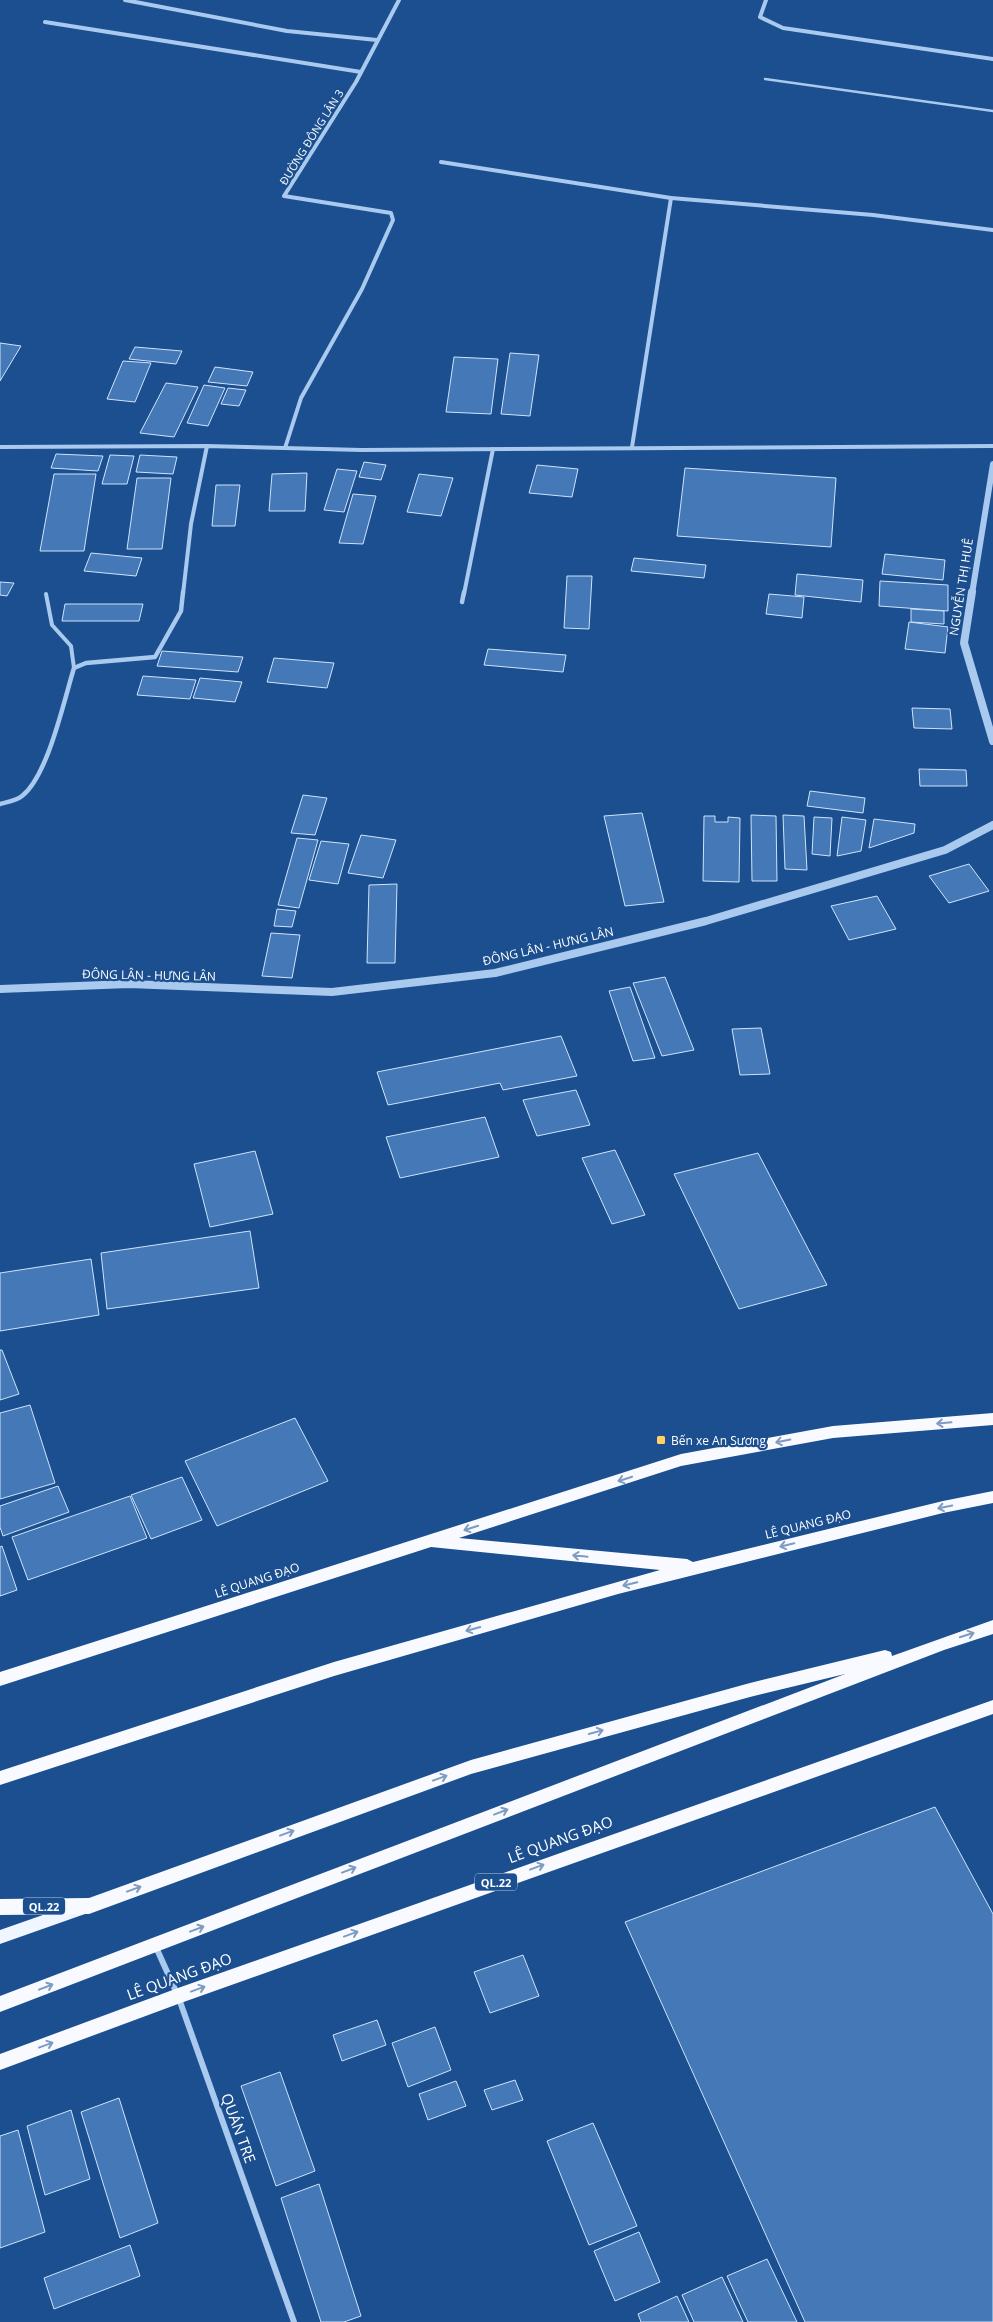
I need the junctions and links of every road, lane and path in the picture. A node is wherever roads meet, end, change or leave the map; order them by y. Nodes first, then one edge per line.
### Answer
1 (126, 0) edge
2 (399, 0) edge
3 (766, 0) edge
4 (45, 22) dead end
5 (377, 40) junction
6 (993, 59) edge
7 (361, 72) junction
8 (765, 79) dead end
9 (993, 110) edge
10 (441, 162) dead end
11 (671, 198) junction
12 (993, 230) edge
13 (207, 446) junction
14 (993, 446) edge
15 (0, 447) edge
16 (632, 447) junction
17 (285, 448) junction
18 (493, 449) junction
19 (993, 464) edge
20 (46, 594) dead end
21 (462, 602) dead end
22 (74, 668) junction
23 (993, 741) edge
24 (0, 804) edge
25 (993, 825) edge
26 (0, 989) edge
27 (993, 1419) edge
28 (993, 1497) edge
29 (430, 1541) junction
30 (698, 1567) junction
31 (993, 1627) edge
32 (941, 1644) junction
33 (0, 1679) edge
34 (993, 1707) edge
35 (0, 1778) edge
36 (89, 1906) junction
37 (0, 1907) edge
38 (0, 1937) edge
39 (154, 1945) junction
40 (178, 1996) junction
41 (0, 2004) edge
42 (0, 2062) edge
43 (294, 2322) edge

1 - 5 street
2 - 5 street, ĐƯỜNG ĐÔNG LÂN 3
3 - 6 street
4 - 7 street
5 - 7 street, ĐƯỜNG ĐÔNG LÂN 3
7 - 17 street, ĐƯỜNG ĐÔNG LÂN 3
8 - 9 lane
10 - 11 street
11 - 12 street
11 - 16 street
13 - 15 street
13 - 17 street
13 - 22 street
14 - 16 street
16 - 18 street
17 - 18 street
18 - 21 street
19 - 23 street, NGUYỄN THỊ HUÊ
20 - 22 lane
22 - 24 street
25 - 26 street, ĐÔNG LÂN - HƯNG LÂN
27 -> 29 highway, LÊ QUANG ĐẠO
28 -> 30 highway, LÊ QUANG ĐẠO
30 -> 29 highway
29 - 33 highway, LÊ QUANG ĐẠO
30 -> 35 highway, LÊ QUANG ĐẠO
32 -> 31 highway, QL.22
36 -> 32 highway, QL.22
39 -> 32 highway, QL.22
40 -> 34 highway, LÊ QUANG ĐẠO / QL.22
36 - 37 highway, QL.22
36 - 38 main road
39 - 40 street, QUÁN TRE
41 -> 39 highway, QL.22
42 -> 40 highway, LÊ QUANG ĐẠO / QL.22
40 - 43 street, QUÁN TRE

